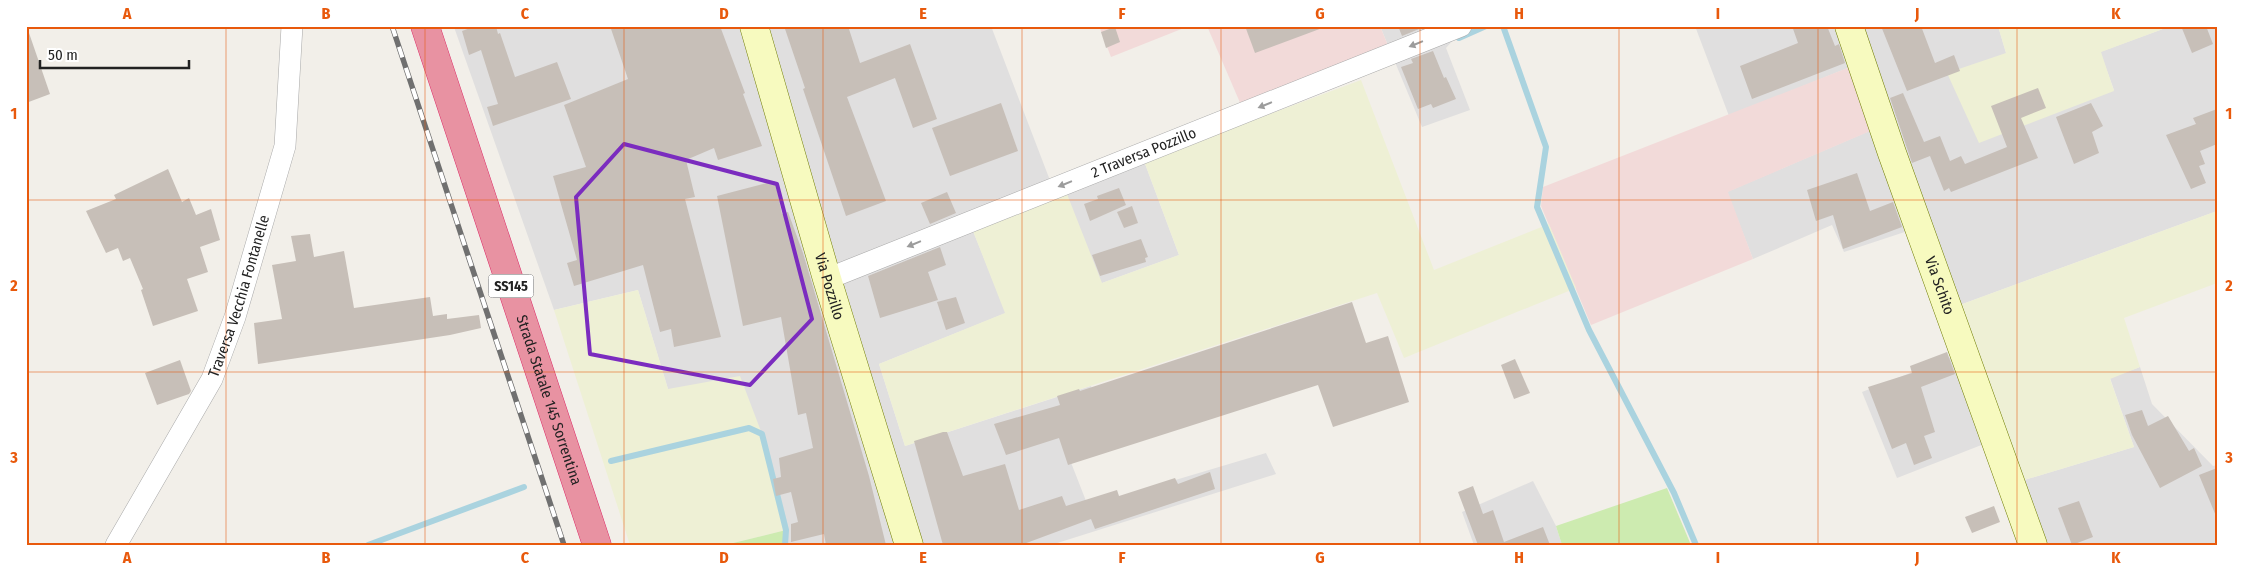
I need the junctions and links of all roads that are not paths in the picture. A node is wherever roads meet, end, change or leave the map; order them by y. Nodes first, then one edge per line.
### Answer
1 (292, 26) edge
2 (425, 26) edge
3 (754, 26) edge
4 (1461, 26) edge
5 (1849, 26) edge
6 (827, 279) junction
7 (116, 545) edge
8 (597, 545) edge
9 (909, 545) edge
10 (2033, 545) edge

1 - 7 street, Traversa Vecchia Fontanelle
2 - 8 highway, Strada Statale 145 Sorrentina / SS145
3 - 6 street, Via Pozzillo
4 -> 6 street, 2 Traversa Pozzillo
5 - 10 street, Via Schito
6 - 9 street, Via Pozzillo

